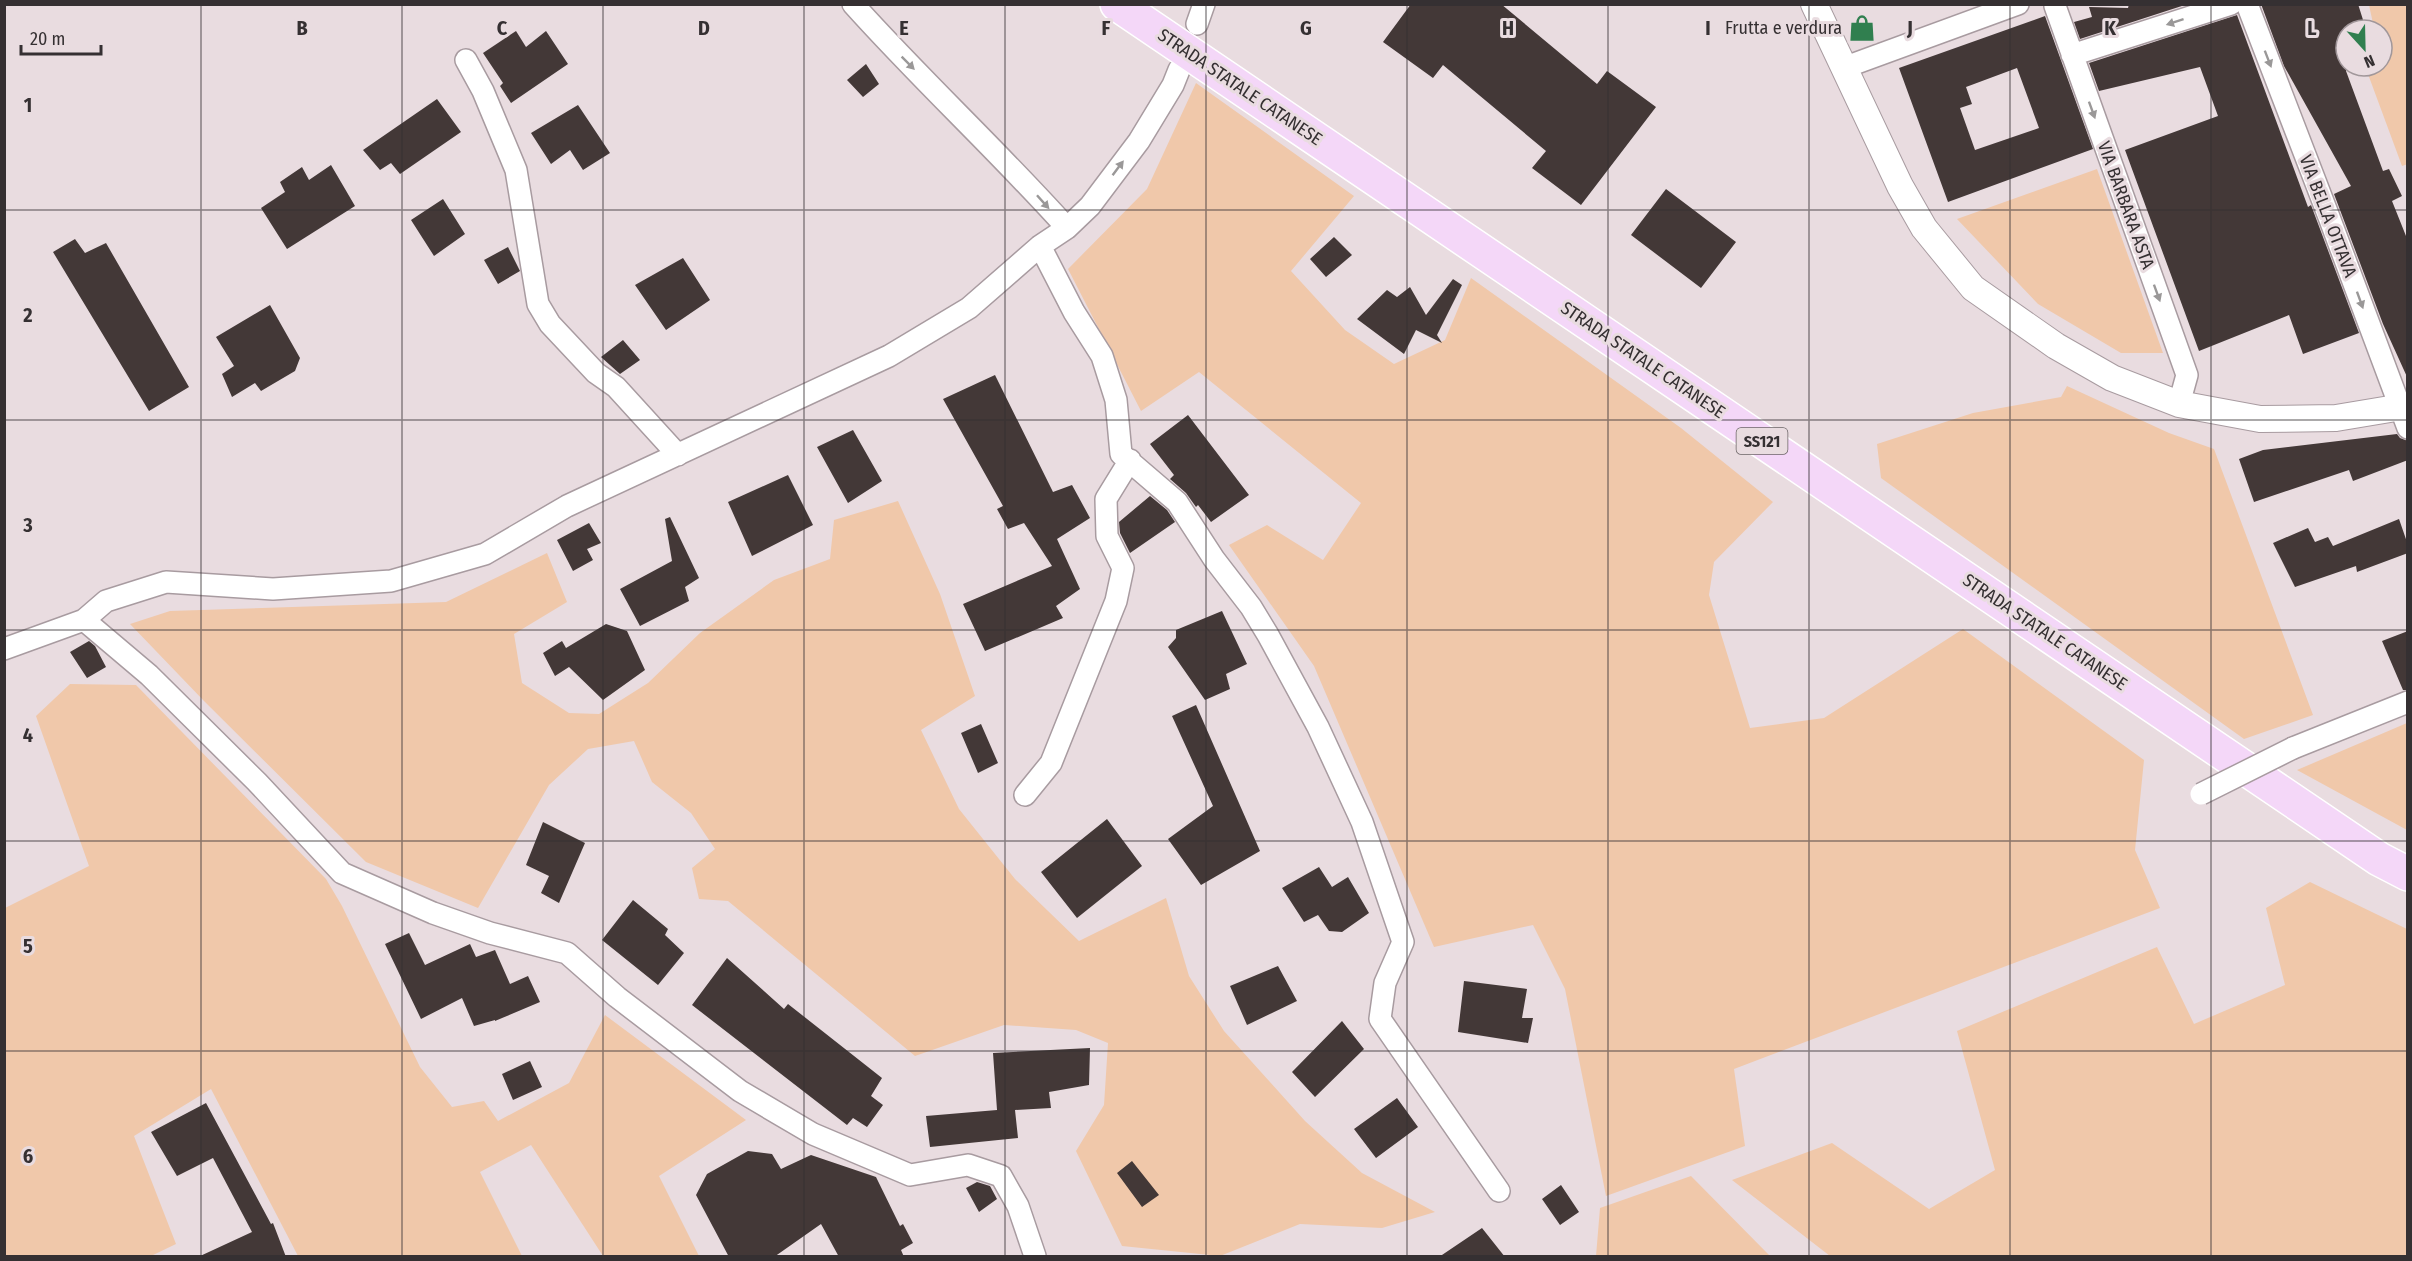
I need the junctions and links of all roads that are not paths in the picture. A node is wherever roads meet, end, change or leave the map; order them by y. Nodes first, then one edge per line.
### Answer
1 (854, 4) edge
2 (1118, 4) edge
3 (1814, 4) edge
4 (2018, 4) edge
5 (2230, 4) edge
6 (2247, 4) edge
7 (2055, 6) dead end
8 (2072, 55) junction
9 (466, 60) dead end
10 (1843, 68) junction
11 (1179, 70) dead end
12 (1067, 228) junction
13 (1040, 246) junction
14 (2179, 404) junction
15 (2405, 414) edge
16 (678, 455) junction
17 (1130, 460) junction
18 (84, 620) junction
19 (4, 649) edge
20 (2408, 702) edge
21 (2201, 794) dead end
22 (1025, 795) dead end
23 (2408, 874) edge
24 (1499, 1191) dead end
25 (1035, 1257) edge

1 -> 12 street
2 - 23 main road, STRADA STATALE CATANESE / SS121
3 - 10 street
4 - 10 street
5 -> 8 street
6 -> 15 street, VIA BELLA OTTAVA
7 - 8 street, VIA BARBARA ASTA
8 -> 14 street, VIA BARBARA ASTA
9 - 16 street
10 - 14 street
12 -> 11 street
12 - 13 street
13 - 16 street
13 - 17 street
14 - 15 street
16 - 18 street
17 - 22 street
17 - 24 street
18 - 19 street
18 - 25 street
20 - 21 street, bridge

